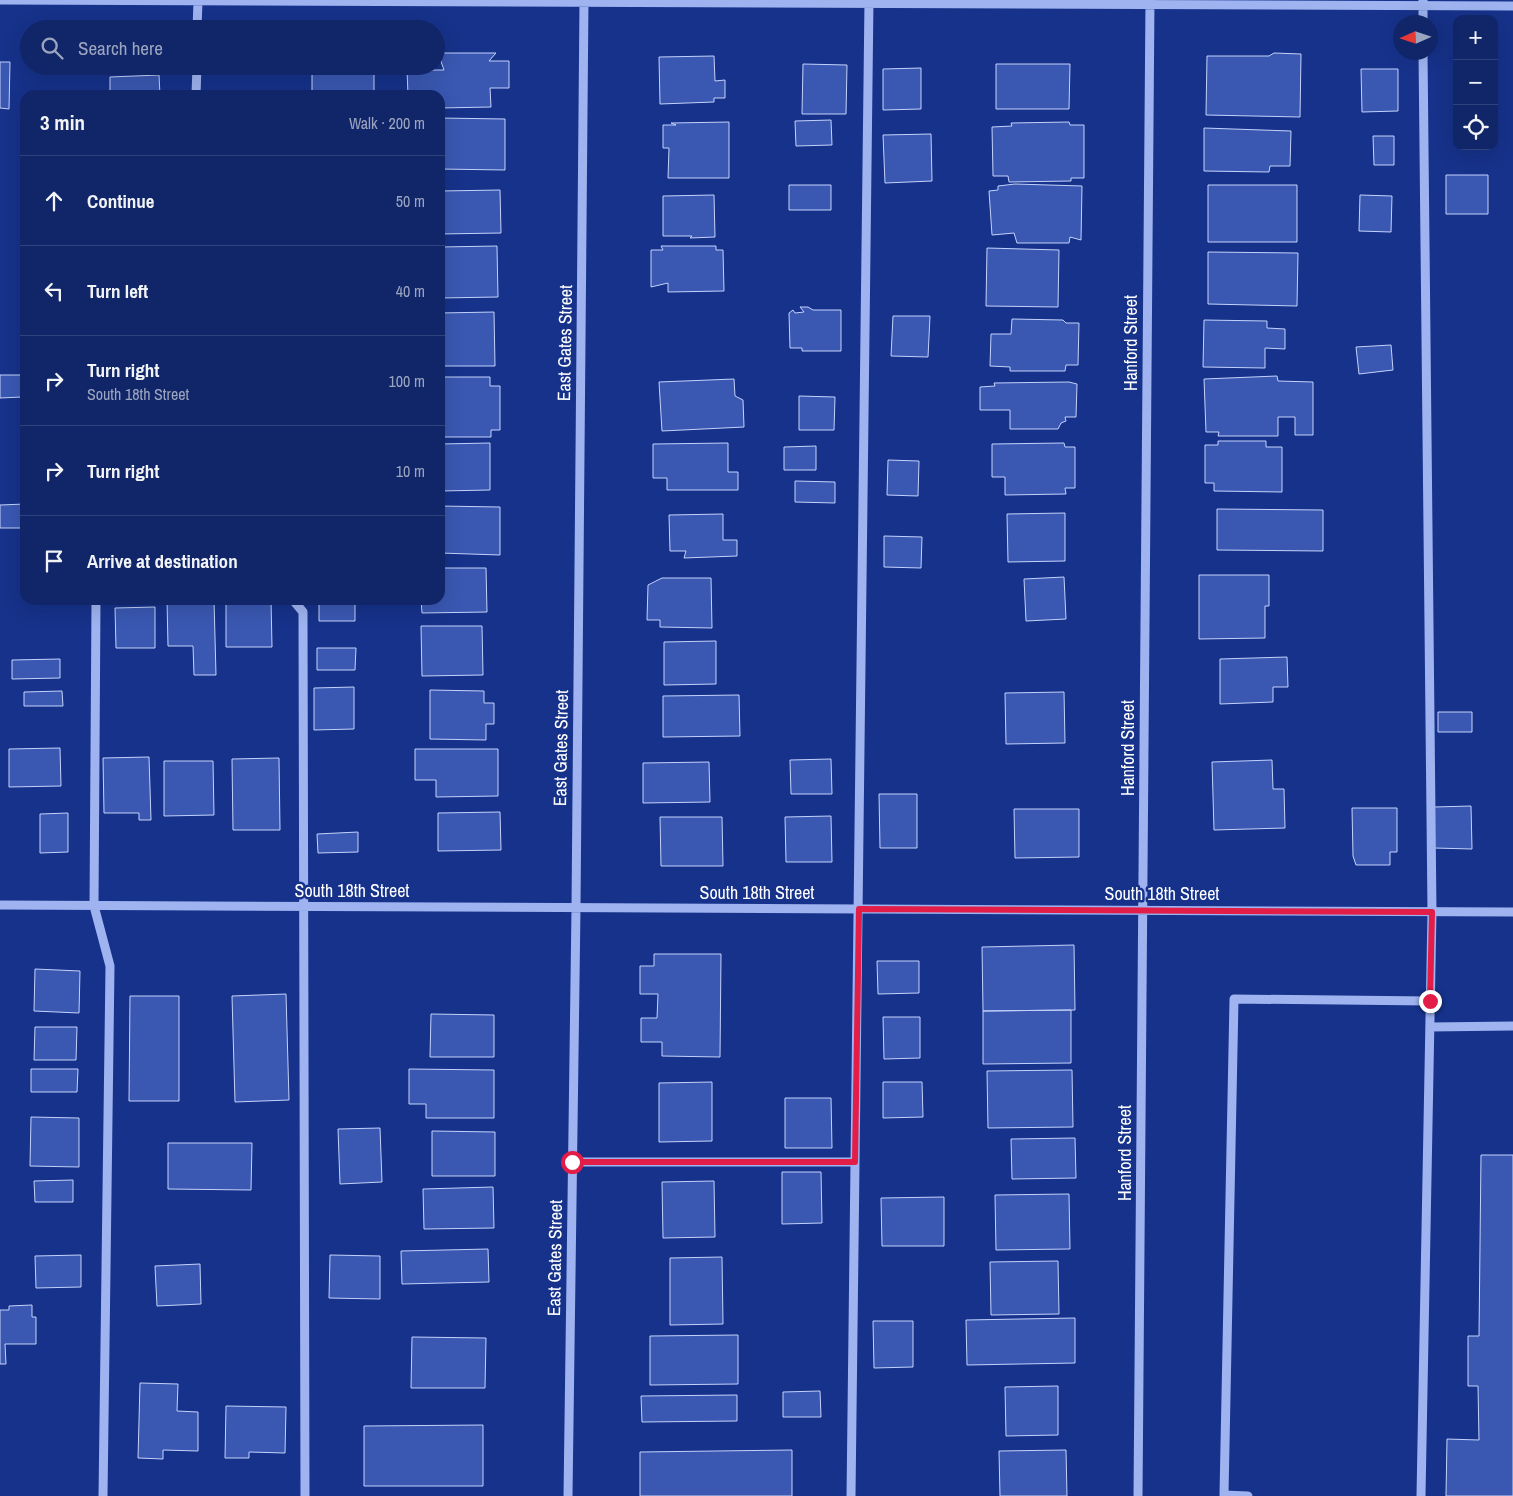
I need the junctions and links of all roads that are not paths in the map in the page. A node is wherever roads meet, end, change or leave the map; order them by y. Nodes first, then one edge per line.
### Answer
1 (0, 0) edge
2 (89, 0) edge
3 (298, 0) edge
4 (198, 1) edge
5 (584, 1) edge
6 (868, 2) edge
7 (1150, 2) edge
8 (1423, 3) edge
9 (1513, 6) edge
10 (197, 20) edge
11 (1423, 60) edge
12 (196, 75) edge
13 (196, 90) edge
14 (96, 605) edge
15 (297, 605) edge
16 (0, 905) edge
17 (94, 906) junction
18 (303, 907) junction
19 (576, 908) junction
20 (859, 909) junction
21 (1143, 910) junction
22 (1432, 912) junction
23 (1513, 912) edge
24 (1430, 1001) junction
25 (1513, 1026) edge
26 (1430, 1027) junction
27 (572, 1162) junction
28 (855, 1162) junction
29 (103, 1496) edge
30 (305, 1496) edge
31 (568, 1496) edge
32 (851, 1496) edge
33 (1138, 1496) edge
34 (1248, 1496) edge
35 (1421, 1496) edge

1 - 2 street
2 - 4 street
3 - 4 street
3 - 5 street
4 - 10 street
5 - 6 street
5 - 19 street, East Gates Street
6 - 7 street
6 - 20 street
7 - 8 street
7 - 21 street, Hanford Street
8 - 9 street
11 - 22 street
12 - 13 street
14 - 17 street
15 - 18 street
16 - 17 street, South 18th Street
17 - 18 street, South 18th Street
17 - 29 street
18 - 19 street, South 18th Street
18 - 30 street
19 - 20 street, South 18th Street
19 - 27 street, East Gates Street
20 - 21 street, South 18th Street
20 - 28 street
21 - 22 street, South 18th Street
21 - 33 street, Hanford Street
22 - 23 street, South 18th Street
22 - 24 street
24 - 26 street
24 - 34 street
25 - 26 street
26 - 35 street
27 - 28 street
27 - 31 street, East Gates Street
28 - 32 street

